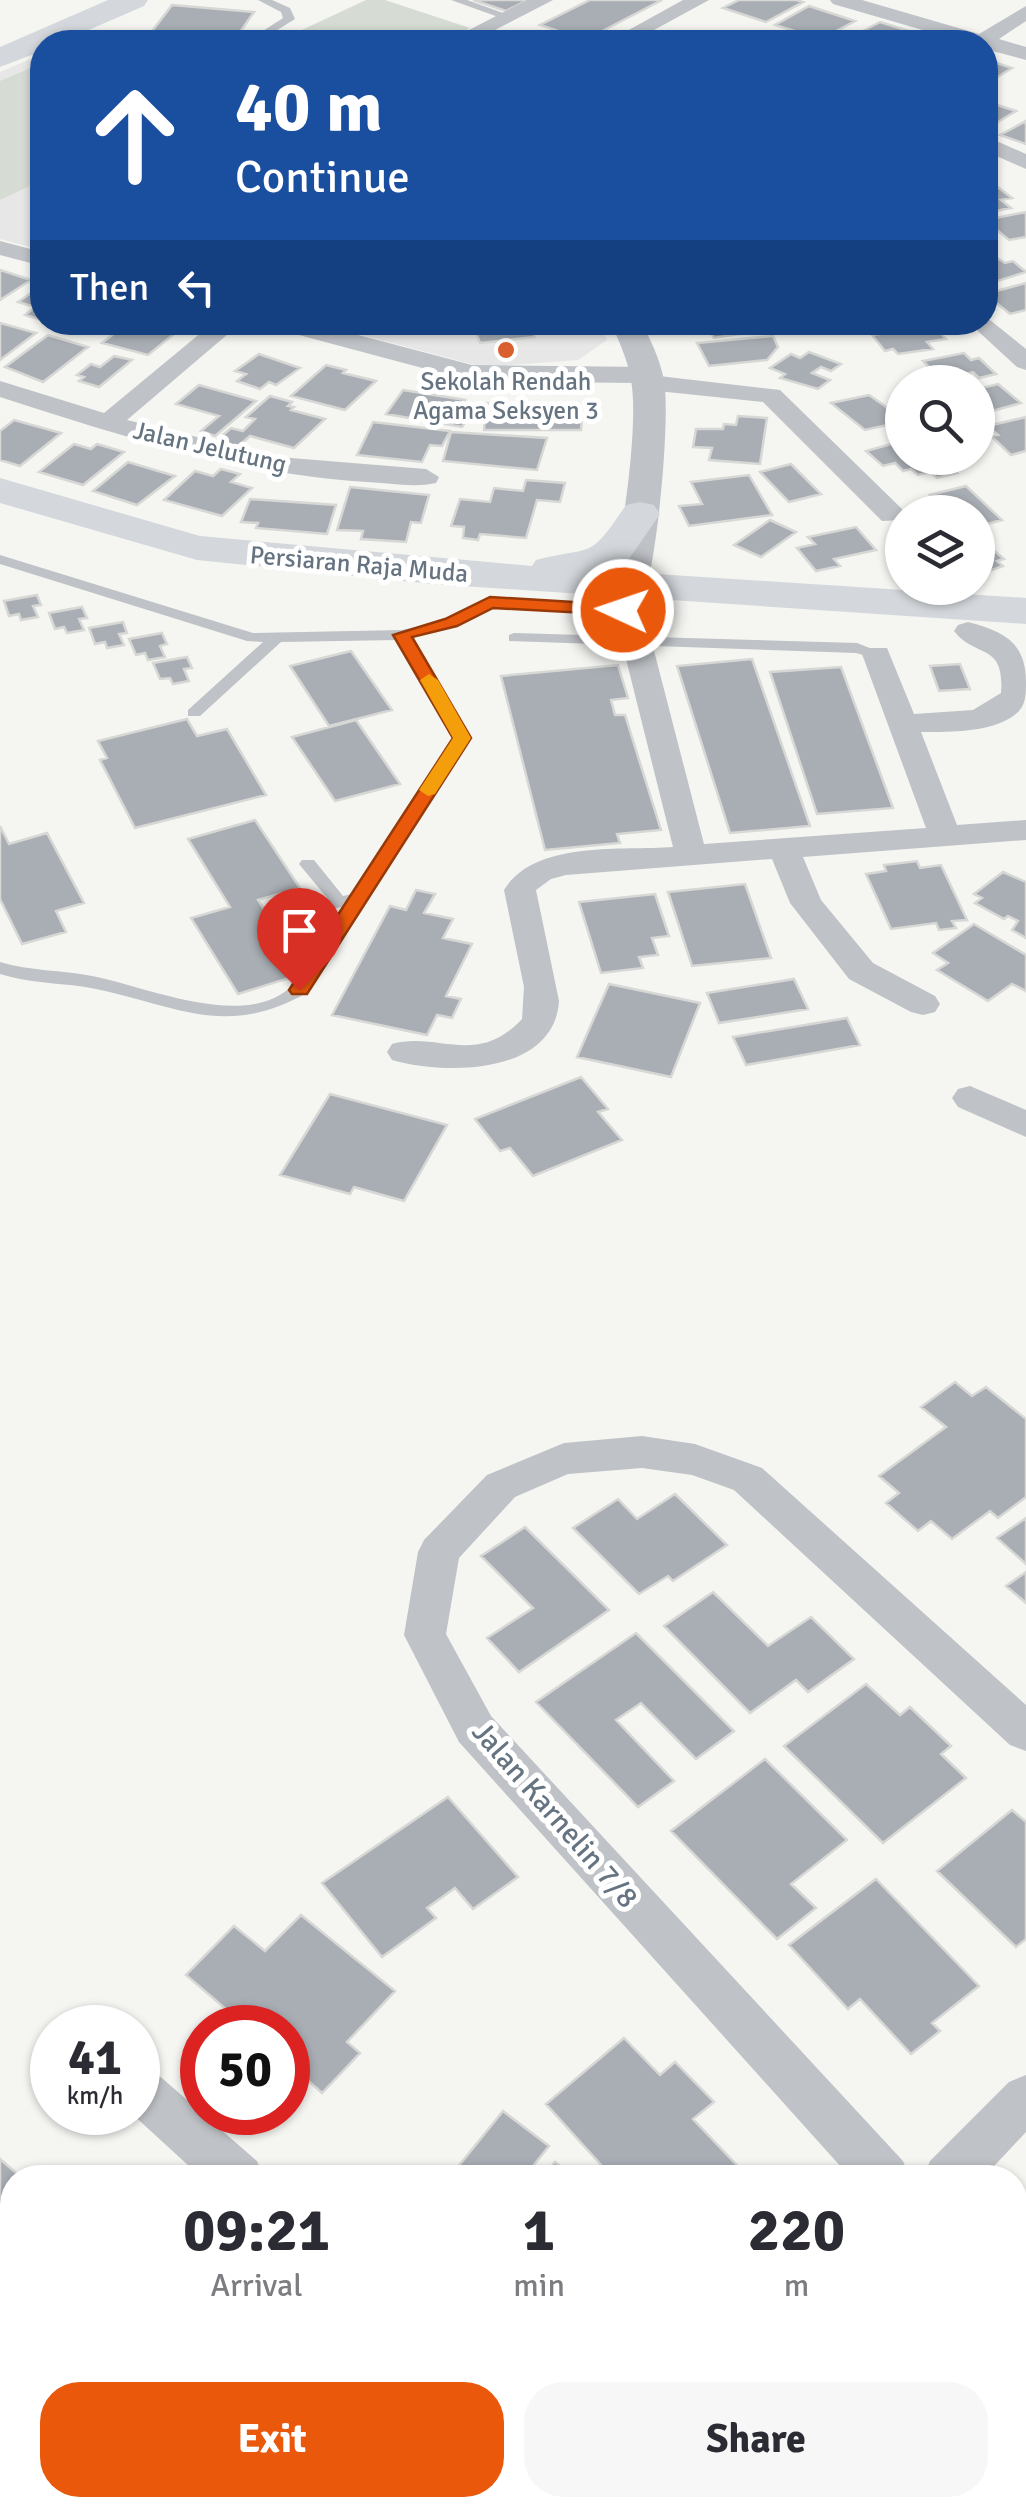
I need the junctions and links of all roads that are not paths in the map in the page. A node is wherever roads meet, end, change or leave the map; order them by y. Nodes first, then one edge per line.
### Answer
1 (86, 0) edge
2 (133, 0) edge
3 (266, 0) edge
4 (456, 0) edge
5 (543, 0) edge
6 (699, 0) edge
7 (840, 0) edge
8 (1026, 12) edge
9 (508, 17) junction
10 (77, 30) edge
11 (271, 30) edge
12 (481, 30) edge
13 (642, 30) edge
14 (944, 30) edge
15 (998, 30) edge
16 (30, 33) edge
17 (0, 39) edge
18 (998, 46) edge
19 (30, 48) edge
20 (1026, 54) edge
21 (0, 58) edge
22 (998, 149) edge
23 (1026, 162) edge
24 (0, 248) edge
25 (30, 256) edge
26 (214, 335) edge
27 (327, 335) edge
28 (630, 335) edge
29 (995, 335) edge
30 (1026, 362) edge
31 (648, 379) junction
32 (0, 389) edge
33 (108, 423) junction
34 (426, 477) dead end
35 (0, 490) edge
36 (885, 508) edge
37 (640, 514) junction
38 (0, 516) edge
39 (0, 559) edge
40 (433, 572) junction
41 (754, 594) junction
42 (490, 602) junction
43 (1026, 611) edge
44 (630, 613) junction
45 (968, 631) junction
46 (1026, 632) edge
47 (402, 635) junction
48 (514, 638) dead end
49 (276, 640) junction
50 (876, 654) joint
51 (194, 713) dead end
52 (903, 724) junction
53 (1026, 830) edge
54 (945, 836) junction
55 (784, 848) junction
56 (691, 856) junction
57 (308, 864) dead end
58 (348, 901) junction
59 (279, 911) dead end
60 (0, 968) edge
61 (922, 1004) dead end
62 (404, 1052) dead end
63 (970, 1098) dead end
64 (1026, 1126) edge
65 (1026, 1732) edge
66 (1026, 2098) edge
67 (160, 2108) edge
68 (224, 2165) edge
69 (873, 2165) edge
70 (961, 2165) edge

1 - 17 main road
2 - 10 main road
3 - 11 lane
4 - 9 lane
5 - 9 street
6 - 13 street
7 - 14 street
8 - 15 street
9 - 12 street
16 - 17 main road
18 - 20 street
19 - 21 main road
22 - 23 street
24 - 25 street
26 - 33 street
27 - 31 street
28 - 31 street
29 - 30 street
31 - 36 street
31 - 37 street
32 - 33 street, Jalan Jelutung
33 - 34 street, Jalan Jelutung
35 - 40 main road, Persiaran Raja Muda
37 - 40 main road
37 - 41 main road
37 - 44 street
38 - 42 main road, Persiaran Raja Muda
39 - 49 lane
40 - 44 main road, Persiaran Raja Muda
41 - 43 main road, Persiaran Raja Muda
41 - 44 main road, Persiaran Raja Muda
42 - 44 main road, Persiaran Raja Muda
42 - 47 lane
44 - 45 main road, Persiaran Raja Muda
44 - 48 lane
44 - 50 lane
44 - 56 street
45 - 46 main road, Persiaran Raja Muda
45 - 52 street
47 - 49 lane
47 - 58 lane
49 - 51 lane
50 - 52 street
52 - 54 street
53 - 54 street
54 - 55 street
55 - 56 street
55 - 61 street
56 - 62 street
57 - 58 lane
58 - 59 lane
58 - 60 lane
63 - 64 street
65 - 69 street, Jalan Karnelin 7/8
66 - 70 street
67 - 68 street

